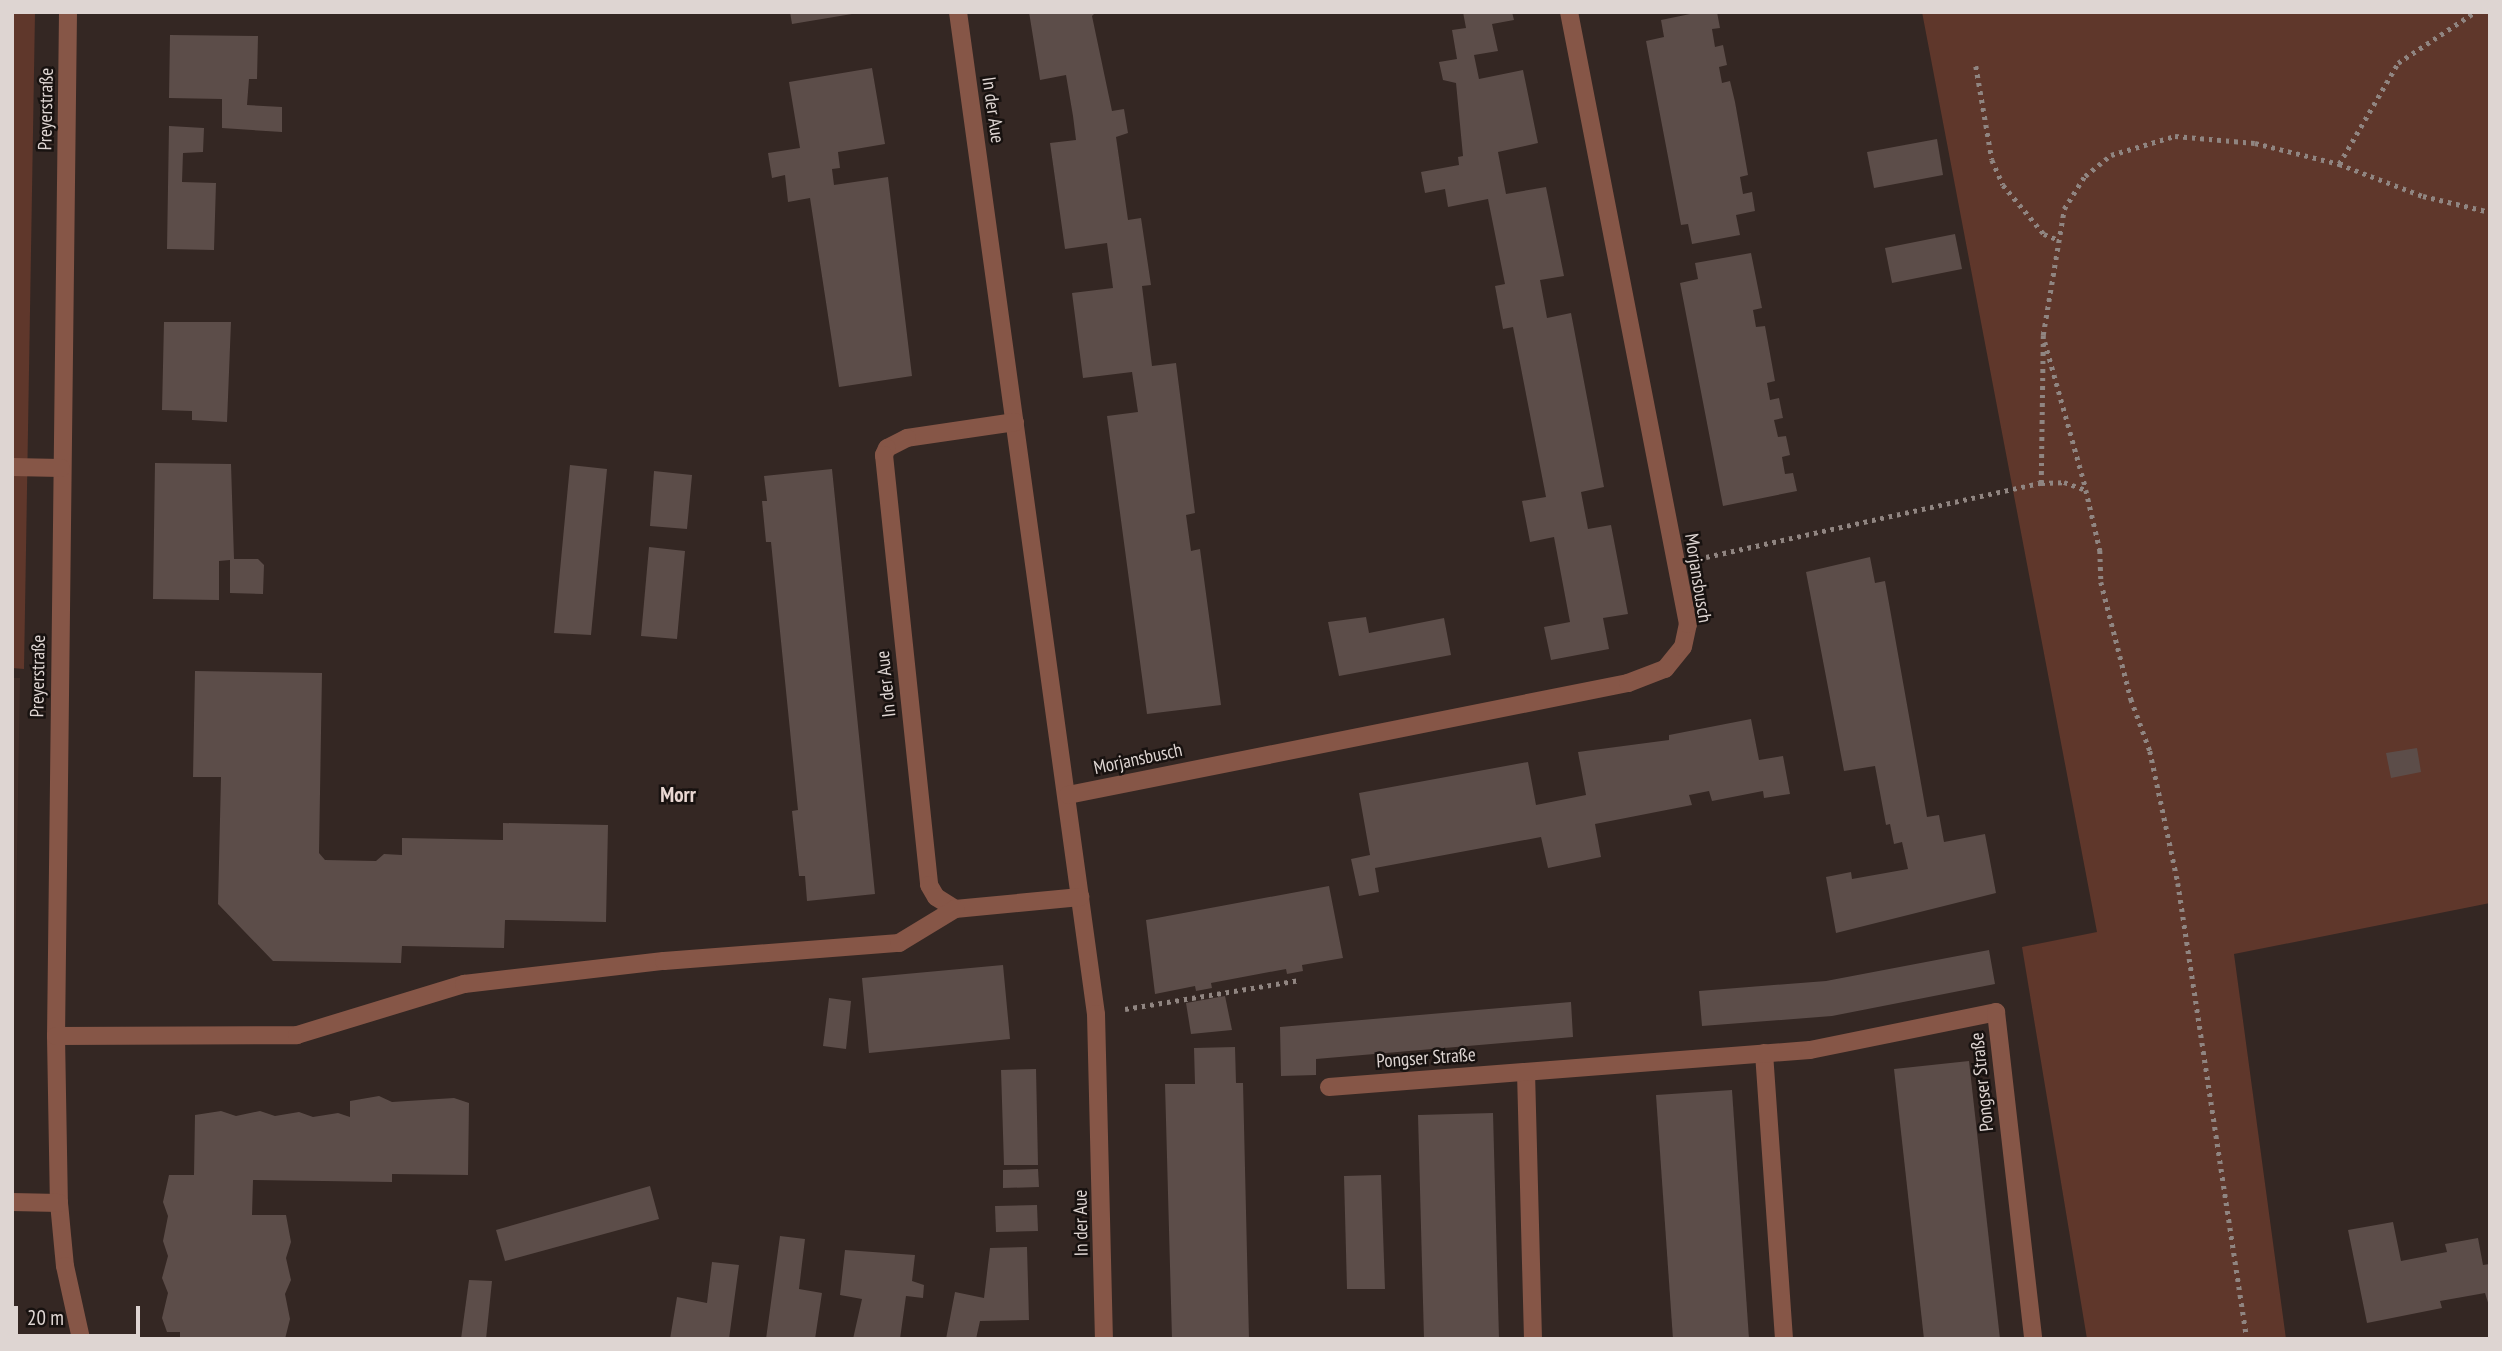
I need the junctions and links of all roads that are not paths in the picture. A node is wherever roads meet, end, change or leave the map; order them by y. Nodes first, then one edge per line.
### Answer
1 (68, 12) edge
2 (958, 12) edge
3 (1569, 12) edge
4 (1015, 422) junction
5 (12, 467) edge
6 (61, 468) junction
7 (1068, 795) junction
8 (1080, 897) junction
9 (955, 909) junction
10 (56, 1036) junction
11 (1764, 1054) junction
12 (1526, 1072) junction
13 (1329, 1087) dead end
14 (12, 1202) edge
15 (59, 1203) junction
16 (81, 1339) edge
17 (1104, 1339) edge
18 (1533, 1339) edge
19 (1784, 1339) edge
20 (2033, 1339) edge

1 - 6 street, Preyerstraße
2 - 4 street, In der Aue
3 - 7 street, Morjansbusch
4 - 7 street, In der Aue
4 - 9 street, In der Aue
5 - 6 street
6 - 10 street, Preyerstraße
7 - 8 street, In der Aue
8 - 9 street
8 - 17 street, In der Aue
9 - 10 street
10 - 15 street, Preyerstraße
11 - 12 street, Pongser Straße
11 - 19 street
11 - 20 street, Pongser Straße
12 - 13 street, Pongser Straße
12 - 18 street
14 - 15 street
15 - 16 street, Preyerstraße

